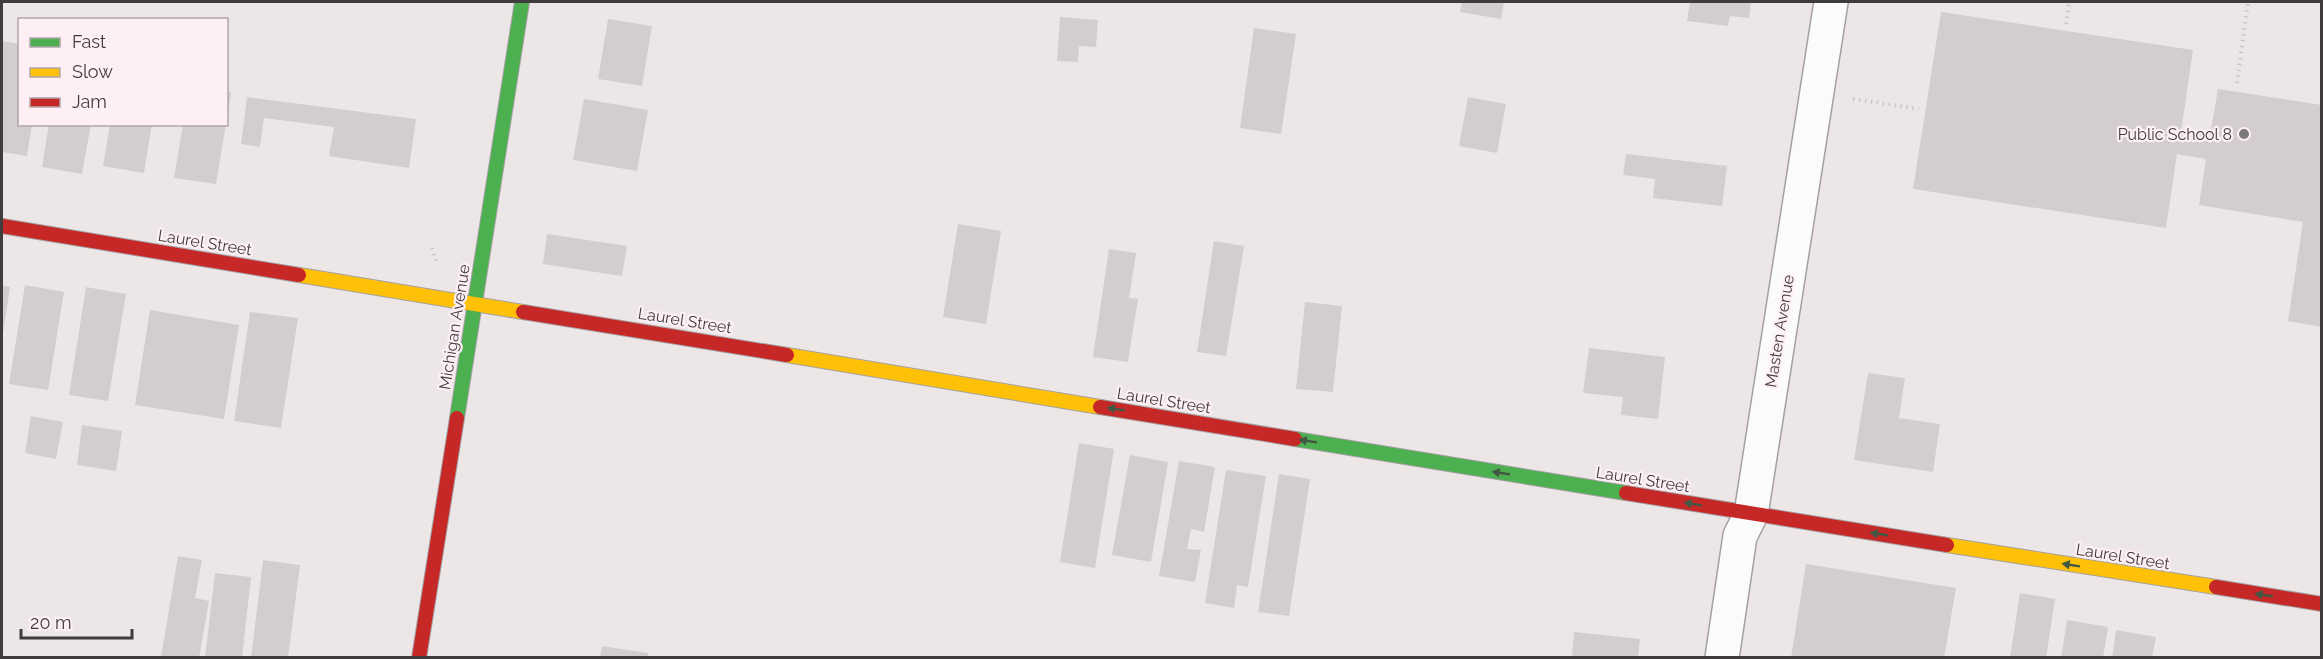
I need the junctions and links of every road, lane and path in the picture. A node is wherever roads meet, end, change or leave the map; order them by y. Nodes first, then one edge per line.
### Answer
1 (522, 2) edge
2 (1831, 2) edge
3 (2069, 2) edge
4 (2248, 2) edge
5 (2066, 24) dead end
6 (2237, 83) dead end
7 (1850, 98) dead end
8 (1919, 109) dead end
9 (2, 225) edge
10 (432, 248) dead end
11 (436, 261) dead end
12 (474, 303) junction
13 (1751, 514) junction
14 (2322, 604) edge
15 (419, 657) edge
16 (1722, 657) edge

1 - 12 street, Michigan Avenue
2 - 13 street, Masten Avenue
3 - 5 path
4 - 6 path
7 - 8 path
9 - 12 street, Laurel Street
10 - 11 path
13 -> 12 street, Laurel Street
12 - 15 street, Michigan Avenue
14 -> 13 street, Laurel Street
13 - 16 street, Masten Avenue

